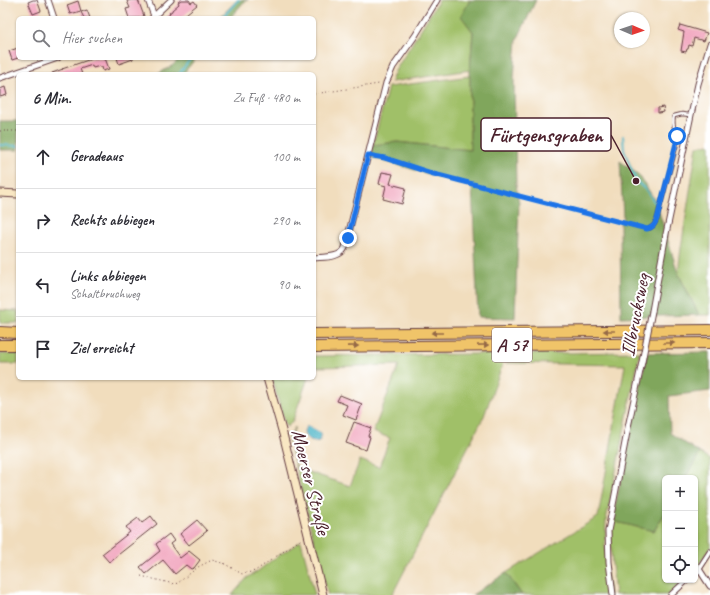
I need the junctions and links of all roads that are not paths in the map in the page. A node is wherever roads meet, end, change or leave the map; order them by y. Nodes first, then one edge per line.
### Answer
1 (48, 0) edge
2 (148, 0) edge
3 (171, 0) edge
4 (437, 0) edge
5 (53, 16) edge
6 (153, 16) edge
7 (154, 16) edge
8 (710, 44) edge
9 (709, 52) edge
10 (52, 60) edge
11 (16, 72) edge
12 (17, 72) edge
13 (0, 78) edge
14 (691, 115) junction
15 (0, 193) edge
16 (16, 194) edge
17 (650, 228) road end
18 (316, 258) edge
19 (710, 330) edge
20 (0, 332) edge
21 (16, 333) edge
22 (316, 334) edge
23 (710, 343) edge
24 (0, 345) edge
25 (16, 345) edge
26 (316, 347) edge
27 (268, 380) edge
28 (710, 552) edge
29 (698, 570) edge
30 (698, 572) edge
31 (684, 583) edge
32 (710, 586) edge
33 (323, 595) edge
34 (613, 595) edge
35 (671, 595) edge

1 - 5 street
2 - 6 street
3 - 7 street
4 - 18 street
8 - 9 street, Illbrucksweg
9 - 14 street, Illbrucksweg
10 - 12 street
11 - 13 street
14 - 17 lane
14 - 34 street, Illbrucksweg, bridge
15 - 16 street
19 -> 22 highway, A 57
20 - 21 highway
26 -> 23 highway, A 57
24 - 25 highway
27 - 33 street, Moerser Straße
28 - 29 street
30 - 32 street
31 - 35 street

